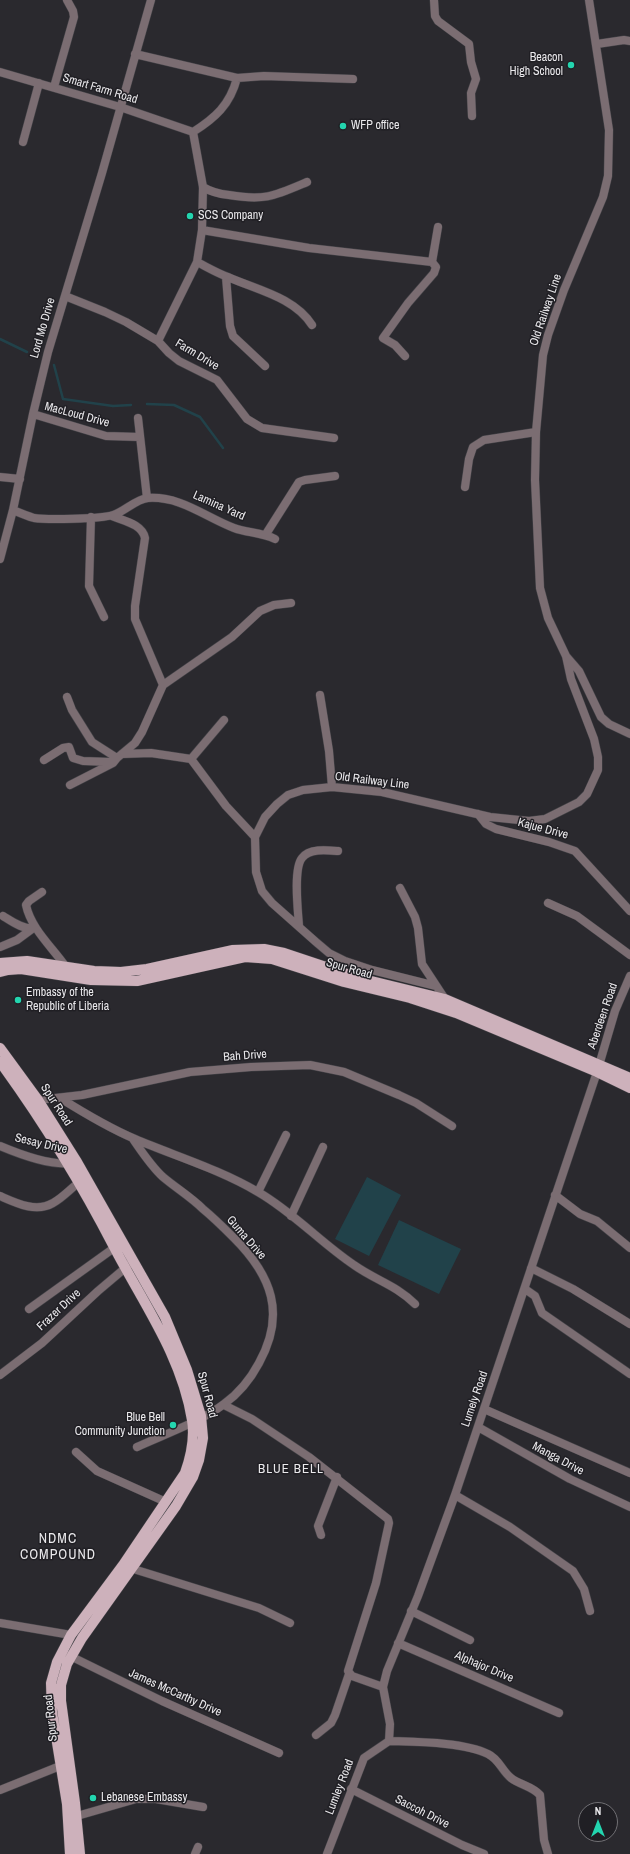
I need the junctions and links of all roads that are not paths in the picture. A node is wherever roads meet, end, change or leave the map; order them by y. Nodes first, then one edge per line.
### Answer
1 (67, 0) edge
2 (151, 0) edge
3 (434, 0) edge
4 (589, 0) edge
5 (630, 41) edge
6 (597, 44) junction
7 (135, 54) junction
8 (0, 72) edge
9 (237, 78) junction
10 (353, 79) dead end
11 (39, 83) junction
12 (54, 86) junction
13 (120, 107) junction
14 (472, 116) dead end
15 (192, 132) junction
16 (22, 142) dead end
17 (307, 182) dead end
18 (203, 187) junction
19 (438, 228) dead end
20 (202, 230) junction
21 (197, 262) junction
22 (432, 262) junction
23 (226, 277) junction
24 (65, 296) junction
25 (312, 325) dead end
26 (158, 341) junction
27 (405, 356) dead end
28 (265, 366) dead end
29 (33, 414) junction
30 (138, 418) dead end
31 (536, 432) junction
32 (140, 437) junction
33 (334, 438) dead end
34 (335, 476) dead end
35 (0, 477) edge
36 (20, 479) junction
37 (465, 487) dead end
38 (147, 498) junction
39 (14, 510) junction
40 (112, 516) junction
41 (91, 517) junction
42 (266, 534) junction
43 (275, 539) dead end
44 (0, 559) edge
45 (291, 602) dead end
46 (104, 617) dead end
47 (566, 656) junction
48 (164, 686) junction
49 (320, 695) dead end
50 (67, 697) dead end
51 (224, 720) dead end
52 (630, 734) edge
53 (117, 758) junction
54 (191, 759) junction
55 (44, 760) dead end
56 (70, 784) dead end
57 (332, 787) junction
58 (478, 814) junction
59 (255, 837) junction
60 (338, 851) dead end
61 (400, 888) dead end
62 (42, 892) dead end
63 (548, 903) dead end
64 (630, 911) edge
65 (3, 916) dead end
66 (299, 926) junction
67 (34, 928) junction
68 (0, 947) edge
69 (234, 955) junction
70 (630, 955) edge
71 (0, 963) edge
72 (66, 967) junction
73 (0, 972) edge
74 (630, 976) edge
75 (436, 986) junction
76 (445, 999) junction
77 (0, 1048) edge
78 (0, 1062) edge
79 (598, 1068) junction
80 (13, 1072) junction
81 (630, 1078) edge
82 (630, 1088) edge
83 (60, 1098) junction
84 (34, 1102) junction
85 (452, 1126) dead end
86 (286, 1135) dead end
87 (133, 1139) junction
88 (0, 1146) edge
89 (323, 1146) dead end
90 (73, 1163) junction
91 (82, 1180) junction
92 (258, 1192) junction
93 (555, 1195) junction
94 (0, 1196) edge
95 (291, 1216) junction
96 (112, 1231) junction
97 (114, 1248) junction
98 (630, 1248) edge
99 (130, 1264) junction
100 (531, 1268) junction
101 (525, 1289) junction
102 (415, 1304) dead end
103 (29, 1309) dead end
104 (630, 1324) edge
105 (630, 1374) edge
106 (0, 1375) edge
107 (224, 1405) junction
108 (484, 1409) junction
109 (197, 1419) junction
110 (478, 1427) junction
111 (137, 1447) dead end
112 (76, 1452) dead end
113 (630, 1473) edge
114 (337, 1477) junction
115 (455, 1495) junction
116 (166, 1502) junction
117 (630, 1506) edge
118 (321, 1535) dead end
119 (127, 1567) junction
120 (411, 1611) junction
121 (590, 1611) dead end
122 (0, 1623) edge
123 (290, 1623) dead end
124 (71, 1635) junction
125 (470, 1640) dead end
126 (398, 1643) junction
127 (62, 1652) junction
128 (71, 1657) junction
129 (349, 1674) junction
130 (383, 1687) junction
131 (559, 1713) dead end
132 (316, 1735) dead end
133 (389, 1741) junction
134 (279, 1753) dead end
135 (65, 1764) junction
136 (0, 1790) edge
137 (351, 1790) junction
138 (71, 1803) junction
139 (203, 1807) dead end
140 (77, 1816) junction
141 (70, 1854) edge
142 (80, 1854) edge
143 (327, 1854) edge
144 (484, 1854) edge
145 (548, 1854) edge

1 - 12 street
2 - 7 street, Lord Mo Drive
3 - 14 street
4 - 6 street, Old Railway Line
5 - 6 street
6 - 31 street, Old Railway Line
7 - 9 street
7 - 13 street, Lord Mo Drive
8 - 11 street, Smart Farm Road
9 - 10 street
9 - 15 street
11 - 12 street, Smart Farm Road
11 - 16 street
12 - 13 street, Smart Farm Road
13 - 15 street, Smart Farm Road
13 - 24 street, Lord Mo Drive
15 - 18 street
17 - 18 street
18 - 20 street
19 - 22 street
20 - 21 street
20 - 22 street
21 - 23 street
21 - 26 street
22 - 27 street
23 - 25 street
23 - 28 street
24 - 26 street, Farm Drive
24 - 29 street, Lord Mo Drive
26 - 33 street, Farm Drive
29 - 32 street, MacLoud Drive
29 - 36 street, Lord Mo Drive
30 - 32 street
31 - 37 street
31 - 47 street, Old Railway Line
32 - 38 street
34 - 42 street
35 - 36 street
36 - 39 street, Lord Mo Drive
38 - 40 street
38 - 42 street, Lamina Yard
39 - 41 street
39 - 44 street, Lord Mo Drive
40 - 41 street
40 - 48 street
41 - 46 street
42 - 43 street, Lamina Yard
45 - 48 street
47 - 52 street, Old Railway Line
47 - 58 street, Old Railway Line
48 - 53 street
49 - 57 street
50 - 53 street
51 - 54 street
53 - 54 street
53 - 55 street
53 - 56 street
54 - 59 street
57 - 58 street, Old Railway Line
57 - 59 street, Old Railway Line
58 - 64 street, Kajue Drive
59 - 66 street, Old Railway Line
60 - 66 street
61 - 75 street
62 - 67 street
63 - 70 street
65 - 67 street
66 - 75 street, Old Railway Line
67 - 68 street
67 - 72 street
69 - 72 main road, Spur Road
69 - 73 main road, Spur Road
69 - 76 main road, Spur Road
69 - 79 main road, Spur Road
71 - 72 main road, Spur Road
74 - 79 street, Aberdeen Road
75 - 76 street
76 - 79 main road, Spur Road
77 - 80 main road, Spur Road
78 - 80 main road, Spur Road
79 - 81 main road, Spur Road
79 - 82 main road, Spur Road
79 - 93 street, Lumely Road
80 - 84 main road, Spur Road
83 - 84 street, Bah Drive
83 - 85 street, Bah Drive
83 - 87 street
84 - 90 main road, Spur Road
86 - 92 street
87 - 92 street
87 - 107 street, Guma Drive
88 - 90 street, Sesay Drive
89 - 95 street
90 - 91 main road, Spur Road
91 - 94 street
91 - 96 main road, Spur Road
92 - 95 street
93 - 98 street
93 - 100 street, Lumely Road
95 - 102 street
96 - 97 main road, Spur Road
96 - 99 main road, Spur Road
97 - 99 main road, Spur Road
97 - 103 street
99 - 106 street, Frazer Drive
99 - 109 main road, Spur Road
100 - 101 street, Lumely Road
100 - 104 street
101 - 105 street
101 - 108 street, Lumely Road
107 - 109 street, Guma Drive
107 - 114 street
108 - 110 street, Lumely Road
108 - 113 street
109 - 111 street, Guma Drive
109 - 116 main road, Spur Road
109 - 119 main road, Spur Road
110 - 115 street, Lumely Road
110 - 117 street, Manga Drive
112 - 116 street
114 - 118 street
114 - 129 street
115 - 120 street, Lumely Road
115 - 121 street
116 - 119 main road, Spur Road
119 - 123 street
119 - 124 main road, Spur Road
119 - 128 main road, Spur Road
120 - 125 street
120 - 126 street, Lumely Road
122 - 124 street
124 - 127 main road, Spur Road
126 - 130 street, Lumely Road
126 - 131 street, Alphajor Drive
127 - 128 street, James McCarthy Drive
127 - 135 main road, Spur Road
128 - 134 street, James McCarthy Drive
128 - 135 main road, Spur Road
129 - 130 street
129 - 132 street
130 - 133 street, Lumely Road
133 - 137 street, Lumley Road
133 - 145 street
135 - 136 street
135 - 138 main road, Spur Road
137 - 143 street, Lumley Road
137 - 144 street, Saccoh Drive
138 - 140 main road, Spur Road
138 - 141 main road, Spur Road
139 - 140 street
140 - 142 main road, Spur Road

